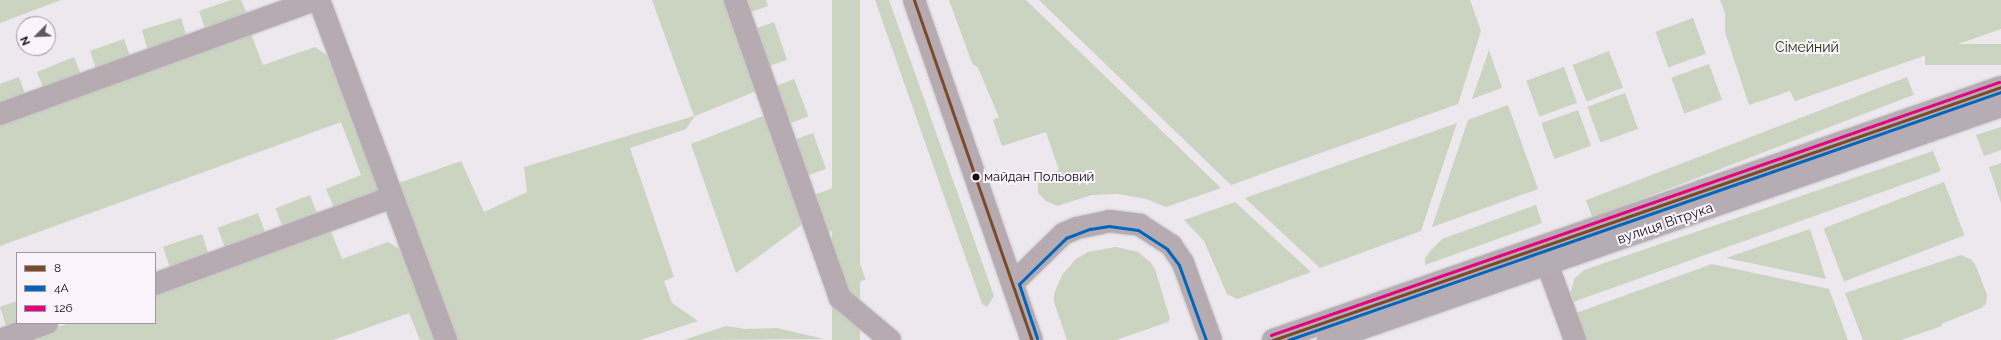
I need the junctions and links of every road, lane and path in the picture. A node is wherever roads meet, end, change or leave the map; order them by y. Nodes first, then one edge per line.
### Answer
1 (315, 0) edge
2 (319, 0) edge
3 (736, 0) edge
4 (914, 0) edge
5 (2001, 87) edge
6 (2001, 106) edge
7 (0, 114) edge
8 (393, 196) junction
9 (1544, 255) junction
10 (1013, 283) junction
11 (156, 284) edge
12 (44, 324) edge
13 (0, 340) edge
14 (446, 340) edge
15 (890, 340) edge
16 (1032, 340) edge
17 (1211, 340) edge
18 (1273, 340) edge
19 (1328, 340) edge
20 (1575, 340) edge

1 - 7 street
2 - 8 street
3 - 15 street
4 - 10 street
5 - 9 main road, вулиця Вітрука
6 - 9 main road, вулиця Вітрука
8 - 11 street
8 - 14 street
9 - 18 main road, вулиця Вітрука
9 - 19 main road, вулиця Вітрука
9 - 20 street
10 - 16 street
10 - 17 street
12 - 13 street

